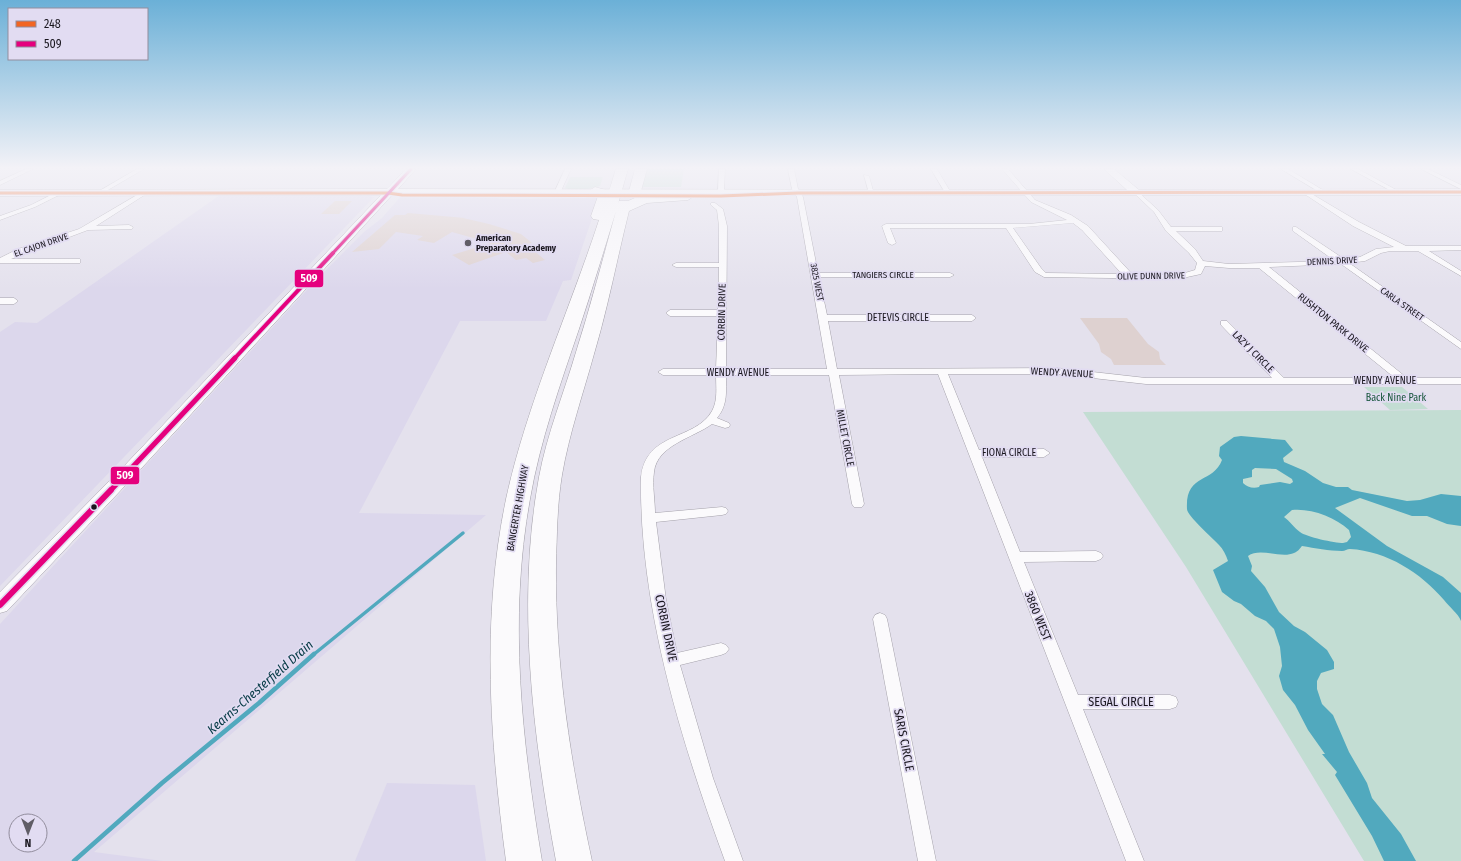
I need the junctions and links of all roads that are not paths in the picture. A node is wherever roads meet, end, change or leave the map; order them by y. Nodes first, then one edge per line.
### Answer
1 (24, 209) edge
2 (118, 209) edge
3 (373, 209) edge
4 (613, 209) edge
5 (618, 209) edge
6 (720, 209) edge
7 (801, 209) edge
8 (1049, 209) edge
9 (1154, 209) edge
10 (1333, 209) edge
11 (0, 218) edge
12 (1075, 221) junction
13 (1008, 226) junction
14 (88, 228) junction
15 (129, 228) dead end
16 (1169, 229) junction
17 (1220, 229) dead end
18 (1296, 229) dead end
19 (892, 243) dead end
20 (1403, 248) junction
21 (1418, 248) junction
22 (1461, 248) edge
23 (0, 261) edge
24 (77, 261) dead end
25 (1343, 262) junction
26 (1201, 263) junction
27 (1260, 264) junction
28 (676, 265) dead end
29 (723, 265) junction
30 (1461, 274) edge
31 (815, 275) junction
32 (950, 275) dead end
33 (1129, 276) junction
34 (585, 284) junction
35 (0, 301) edge
36 (14, 301) dead end
37 (670, 313) dead end
38 (722, 313) junction
39 (824, 318) junction
40 (972, 318) dead end
41 (1224, 323) dead end
42 (1461, 346) edge
43 (942, 371) junction
44 (662, 372) dead end
45 (721, 372) junction
46 (833, 372) junction
47 (1282, 381) junction
48 (1405, 381) junction
49 (1461, 381) edge
50 (571, 397) junction
51 (711, 420) junction
52 (725, 425) dead end
53 (1044, 453) dead end
54 (974, 454) junction
55 (858, 504) dead end
56 (722, 511) dead end
57 (649, 518) junction
58 (1096, 556) dead end
59 (1015, 557) junction
60 (0, 605) edge
61 (880, 619) dead end
62 (721, 649) dead end
63 (672, 660) junction
64 (1072, 702) junction
65 (1170, 702) dead end
66 (524, 861) edge
67 (574, 861) edge
68 (734, 861) edge
69 (927, 861) edge
70 (1135, 861) edge

1 - 11 street
2 - 14 street, EL CAJON DRIVE
3 - 60 main road
4 - 34 highway
5 - 50 highway
6 - 29 street, CORBIN DRIVE
7 - 31 street, 3825 WEST
8 - 12 street
9 - 16 street
10 - 20 street
12 - 13 street
12 - 33 street
13 - 19 street
13 - 33 street, OLIVE DUNN DRIVE
14 - 15 street
14 - 23 street, EL CAJON DRIVE
16 - 17 street
16 - 26 street
18 - 25 street, CARLA STREET
20 - 21 street, DENNIS DRIVE
20 - 25 street, DENNIS DRIVE
21 - 22 street, DENNIS DRIVE
21 - 30 street
23 - 24 street
25 - 27 street, DENNIS DRIVE
25 - 42 street, CARLA STREET
26 - 27 street, DENNIS DRIVE
26 - 33 street, OLIVE DUNN DRIVE
27 - 48 street, RUSHTON PARK DRIVE
28 - 29 street
29 - 38 street, CORBIN DRIVE
31 - 32 street, TANGIERS CIRCLE
31 - 39 street, 3825 WEST
34 - 50 highway
34 - 66 highway, BANGERTER HIGHWAY
35 - 36 street
37 - 38 street
38 - 45 street, CORBIN DRIVE
39 - 40 street, DETEVIS CIRCLE
39 - 46 street, 3825 WEST
41 - 47 street, LAZY J CIRCLE
43 - 46 street, WENDY AVENUE
43 - 47 street, WENDY AVENUE
43 - 54 street, 3860 WEST
44 - 45 street, WENDY AVENUE
45 - 46 street, WENDY AVENUE
45 - 51 street, CORBIN DRIVE
46 - 55 street, MILLET CIRCLE
47 - 48 street, WENDY AVENUE
48 - 49 street, WENDY AVENUE
50 - 67 highway
51 - 52 street
51 - 57 street, CORBIN DRIVE
53 - 54 street, FIONA CIRCLE
54 - 59 street, 3860 WEST
56 - 57 street
57 - 63 street, CORBIN DRIVE
58 - 59 street
59 - 64 street, 3860 WEST
61 - 69 street, SARIS CIRCLE
62 - 63 street
63 - 68 street, CORBIN DRIVE
64 - 65 street, SEGAL CIRCLE
64 - 70 street, 3860 WEST

